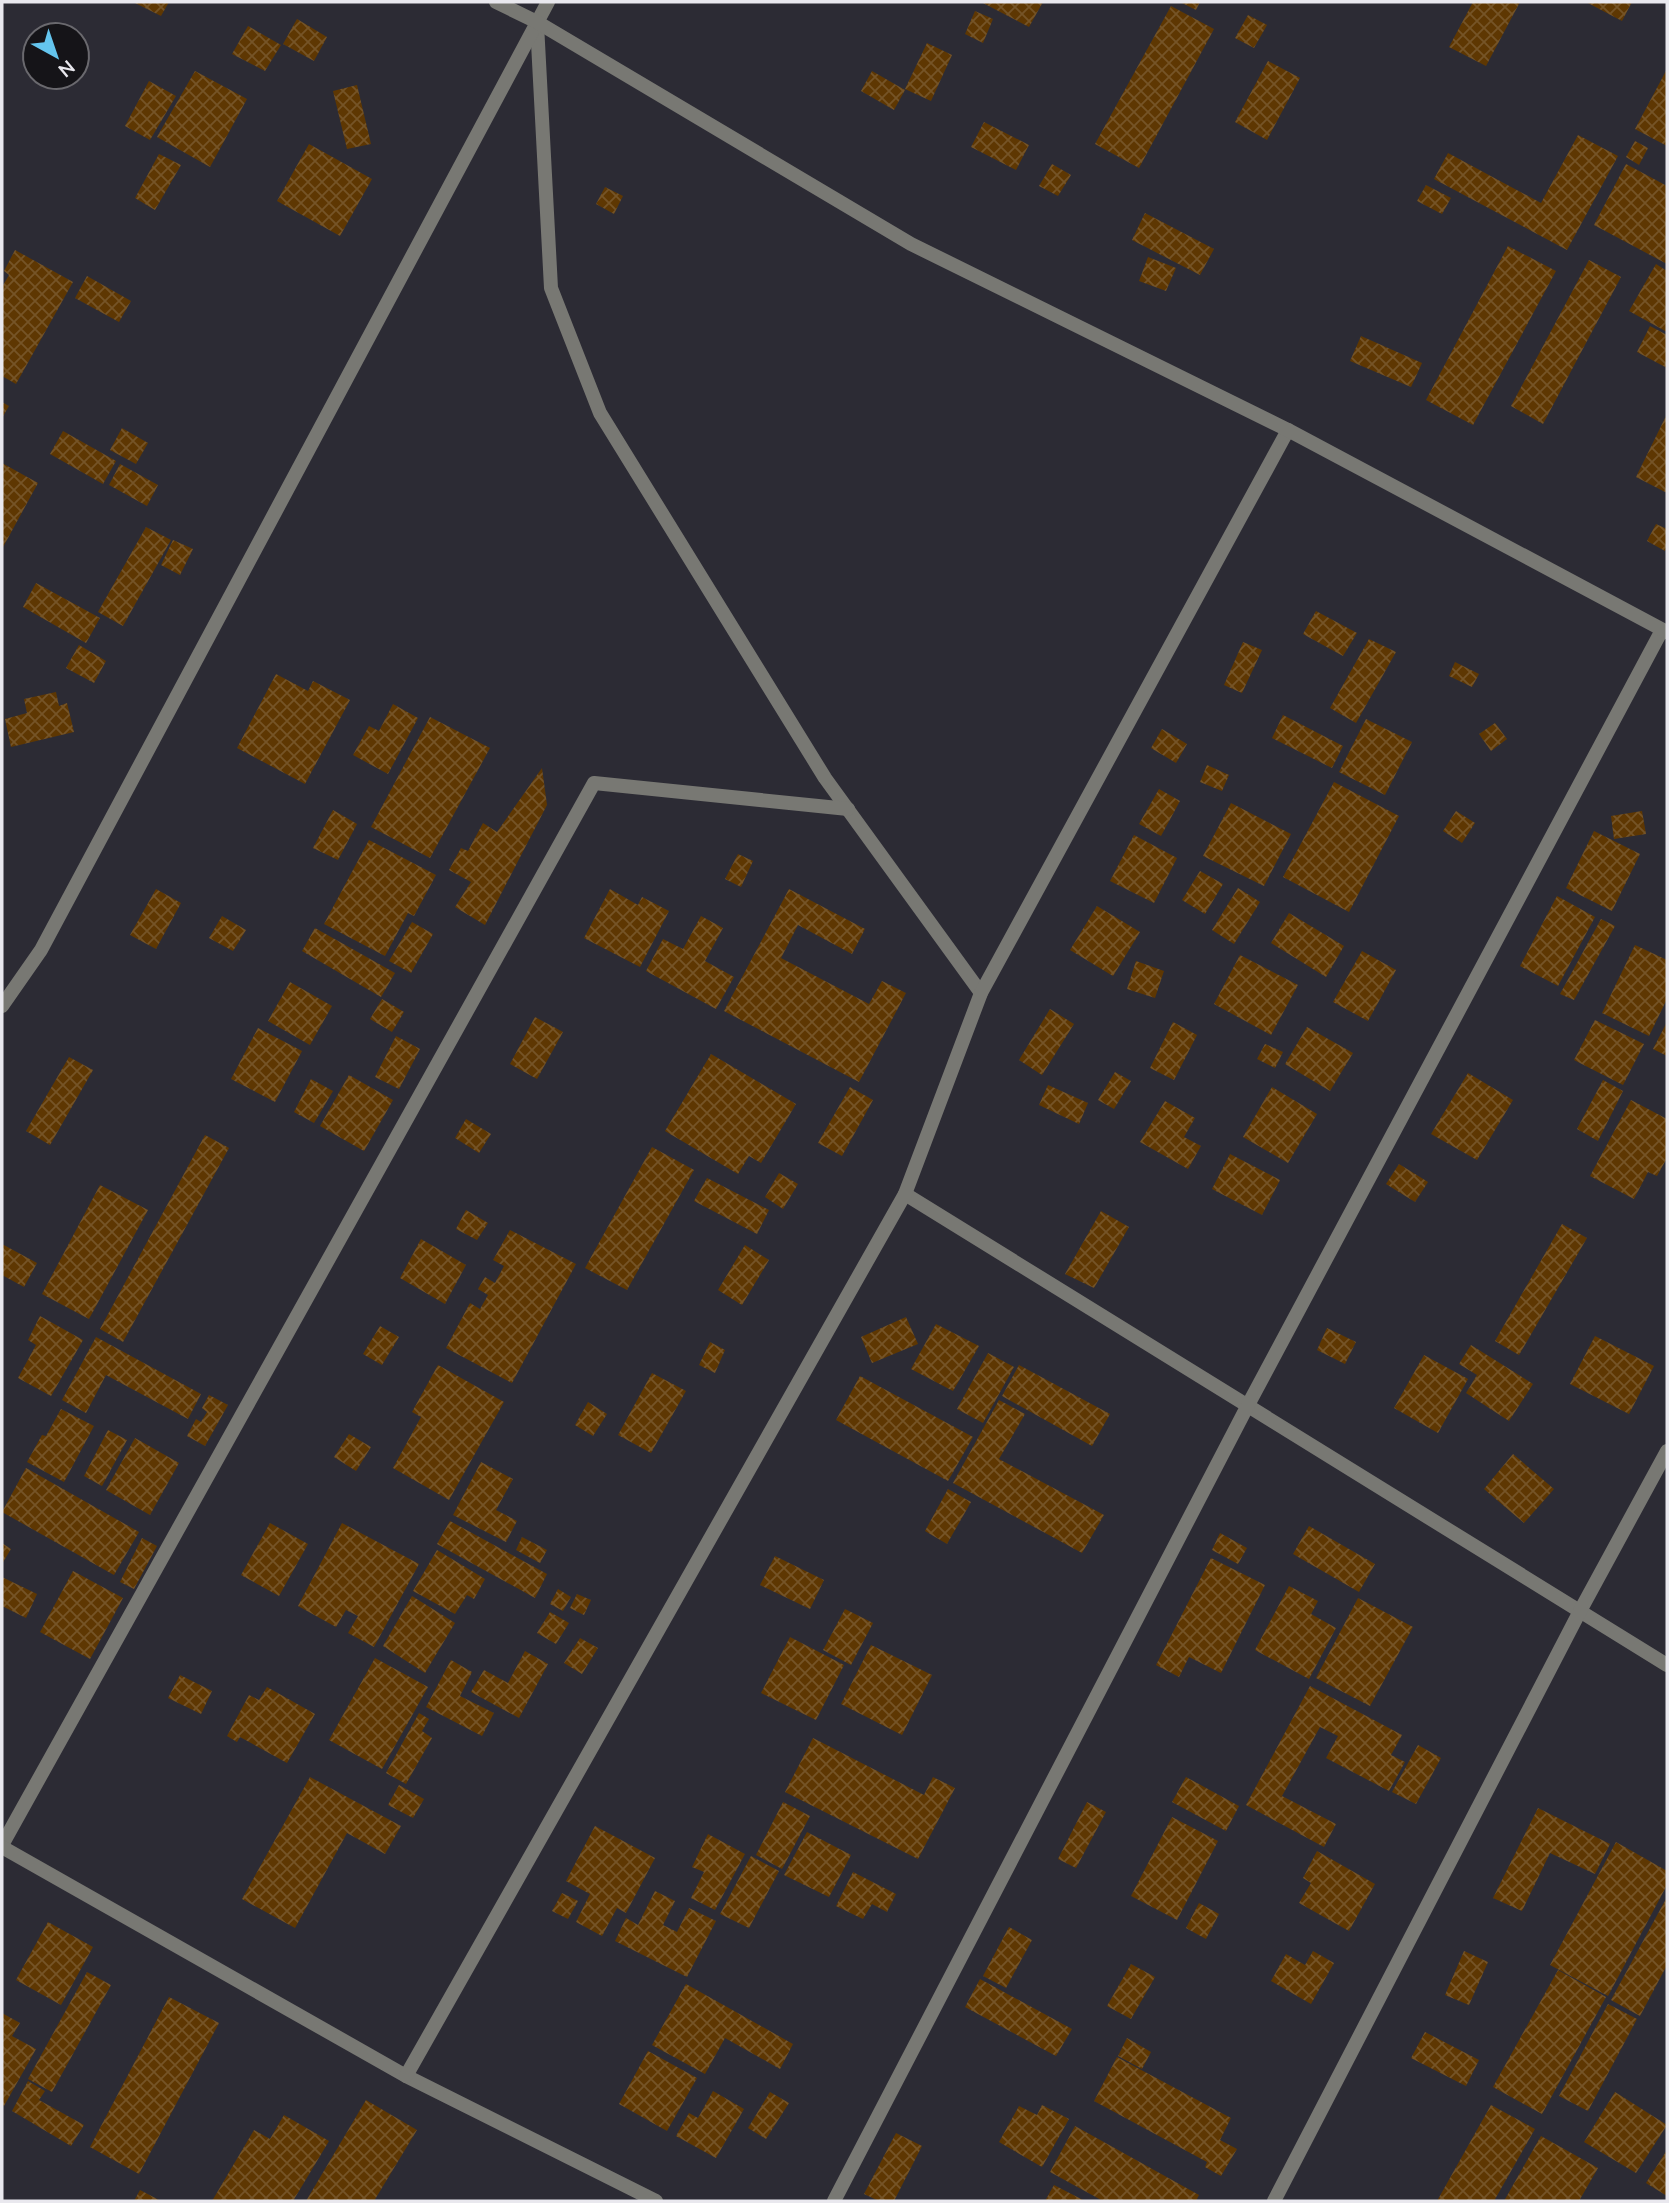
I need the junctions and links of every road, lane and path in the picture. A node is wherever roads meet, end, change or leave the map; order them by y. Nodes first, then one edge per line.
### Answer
1 (496, 2) edge
2 (548, 2) edge
3 (537, 22) junction
4 (1288, 430) junction
5 (1665, 631) edge
6 (848, 809) junction
7 (981, 993) junction
8 (2, 1006) edge
9 (905, 1194) junction
10 (1248, 1405) junction
11 (1667, 1451) edge
12 (1580, 1611) junction
13 (1667, 1665) edge
14 (2, 1846) edge
15 (406, 2076) junction
16 (656, 2201) edge
17 (834, 2201) edge
18 (1275, 2201) edge

1 - 3 street
2 - 3 street
3 - 4 street
3 - 6 street
3 - 8 street
4 - 5 street
4 - 7 street
5 - 10 street
6 - 7 street
6 - 14 street
7 - 9 street
9 - 10 street
9 - 15 street
10 - 12 street
10 - 17 street
11 - 12 street
12 - 13 street
12 - 18 street
14 - 15 street
15 - 16 street

